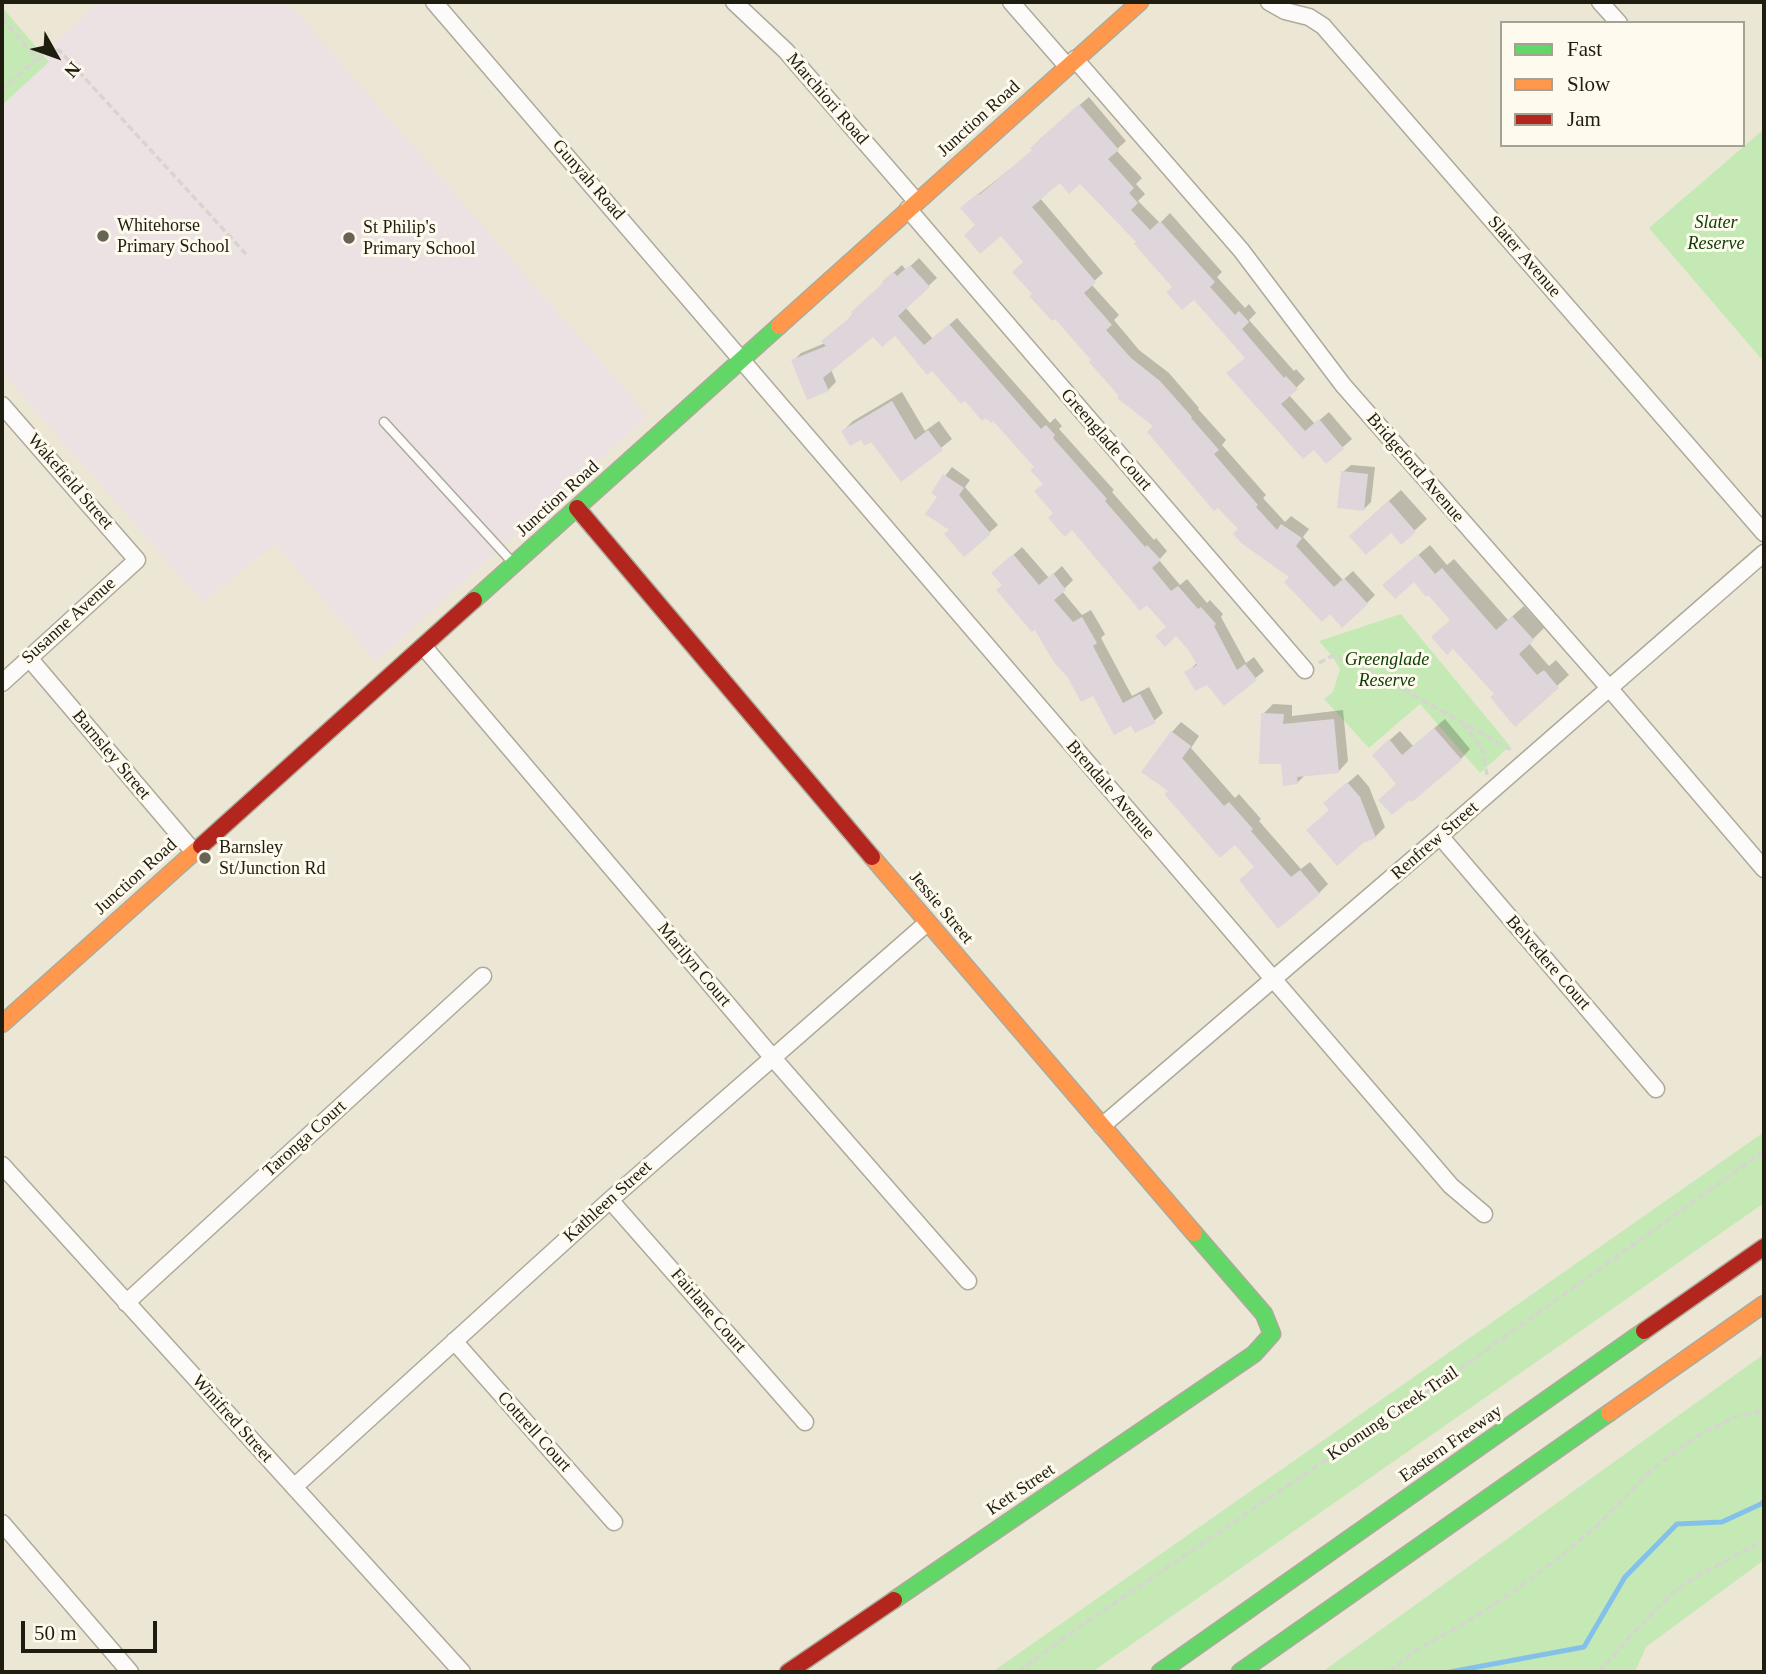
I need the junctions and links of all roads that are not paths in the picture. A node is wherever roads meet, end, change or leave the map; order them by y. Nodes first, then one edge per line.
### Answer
1 (434, 2) edge
2 (734, 2) edge
3 (1011, 2) edge
4 (1140, 2) edge
5 (1269, 2) edge
6 (1600, 2) edge
7 (1617, 21) edge
8 (1071, 63) junction
9 (912, 205) junction
10 (741, 359) junction
11 (2, 405) edge
12 (384, 422) dead end
13 (577, 508) junction
14 (1764, 533) edge
15 (1764, 553) edge
16 (137, 560) joint
17 (514, 564) junction
18 (423, 646) junction
19 (29, 658) junction
20 (1305, 670) road end
21 (2, 683) edge
22 (1610, 689) junction
23 (1440, 836) junction
24 (193, 851) junction
25 (1764, 869) edge
26 (928, 923) junction
27 (484, 976) dead end
28 (1274, 980) junction
29 (2, 1024) edge
30 (773, 1058) junction
31 (1656, 1089) dead end
32 (1102, 1126) junction
33 (2, 1165) edge
34 (610, 1200) junction
35 (1484, 1214) dead end
36 (1764, 1247) edge
37 (968, 1281) dead end
38 (126, 1303) junction
39 (1764, 1304) edge
40 (1272, 1334) joint
41 (454, 1341) junction
42 (806, 1422) dead end
43 (294, 1487) junction
44 (614, 1522) dead end
45 (2, 1523) edge
46 (130, 1672) edge
47 (462, 1672) edge
48 (788, 1672) edge
49 (1160, 1672) edge
50 (1240, 1672) edge

1 - 10 street, Gunyah Road
2 - 9 street, Marchiori Road
3 - 8 street, Bridgeford Avenue
4 - 8 main road, Junction Road
5 - 14 street, Slater Avenue
6 - 7 street
8 - 9 main road, Junction Road
8 - 22 street, Bridgeford Avenue
9 - 10 main road, Junction Road
9 - 20 street, Greenglade Court
10 - 13 main road, Junction Road
10 - 28 street, Brendale Avenue
11 - 16 street, Wakefield Street
12 - 17 lane
13 - 17 main road, Junction Road
13 - 26 main road, Jessie Street
15 - 22 street, Renfrew Street
16 - 19 street, Susanne Avenue
17 - 18 main road, Junction Road
18 - 24 main road, Junction Road
18 - 30 street, Marilyn Court
19 - 21 street, Susanne Avenue
19 - 24 street, Barnsley Street
22 - 23 street, Renfrew Street
22 - 25 street, Bridgeford Avenue
23 - 28 street, Renfrew Street
23 - 31 street, Belvedere Court
24 - 29 main road, Junction Road
26 - 30 street, Kathleen Street
26 - 32 main road, Jessie Street
27 - 38 street, Taronga Court
28 - 32 street, Renfrew Street
28 - 35 street, Brendale Avenue
30 - 34 street, Kathleen Street
30 - 37 street, Marilyn Court
32 - 40 main road, Jessie Street
33 - 38 street, Winifred Street
34 - 41 street, Kathleen Street
34 - 42 street, Fairlane Court
36 - 49 main road, Eastern Freeway
38 - 43 street, Winifred Street
39 - 50 main road
40 - 48 main road, Kett Street
41 - 43 street, Kathleen Street
41 - 44 street, Cottrell Court
43 - 47 street, Winifred Street
45 - 46 street

